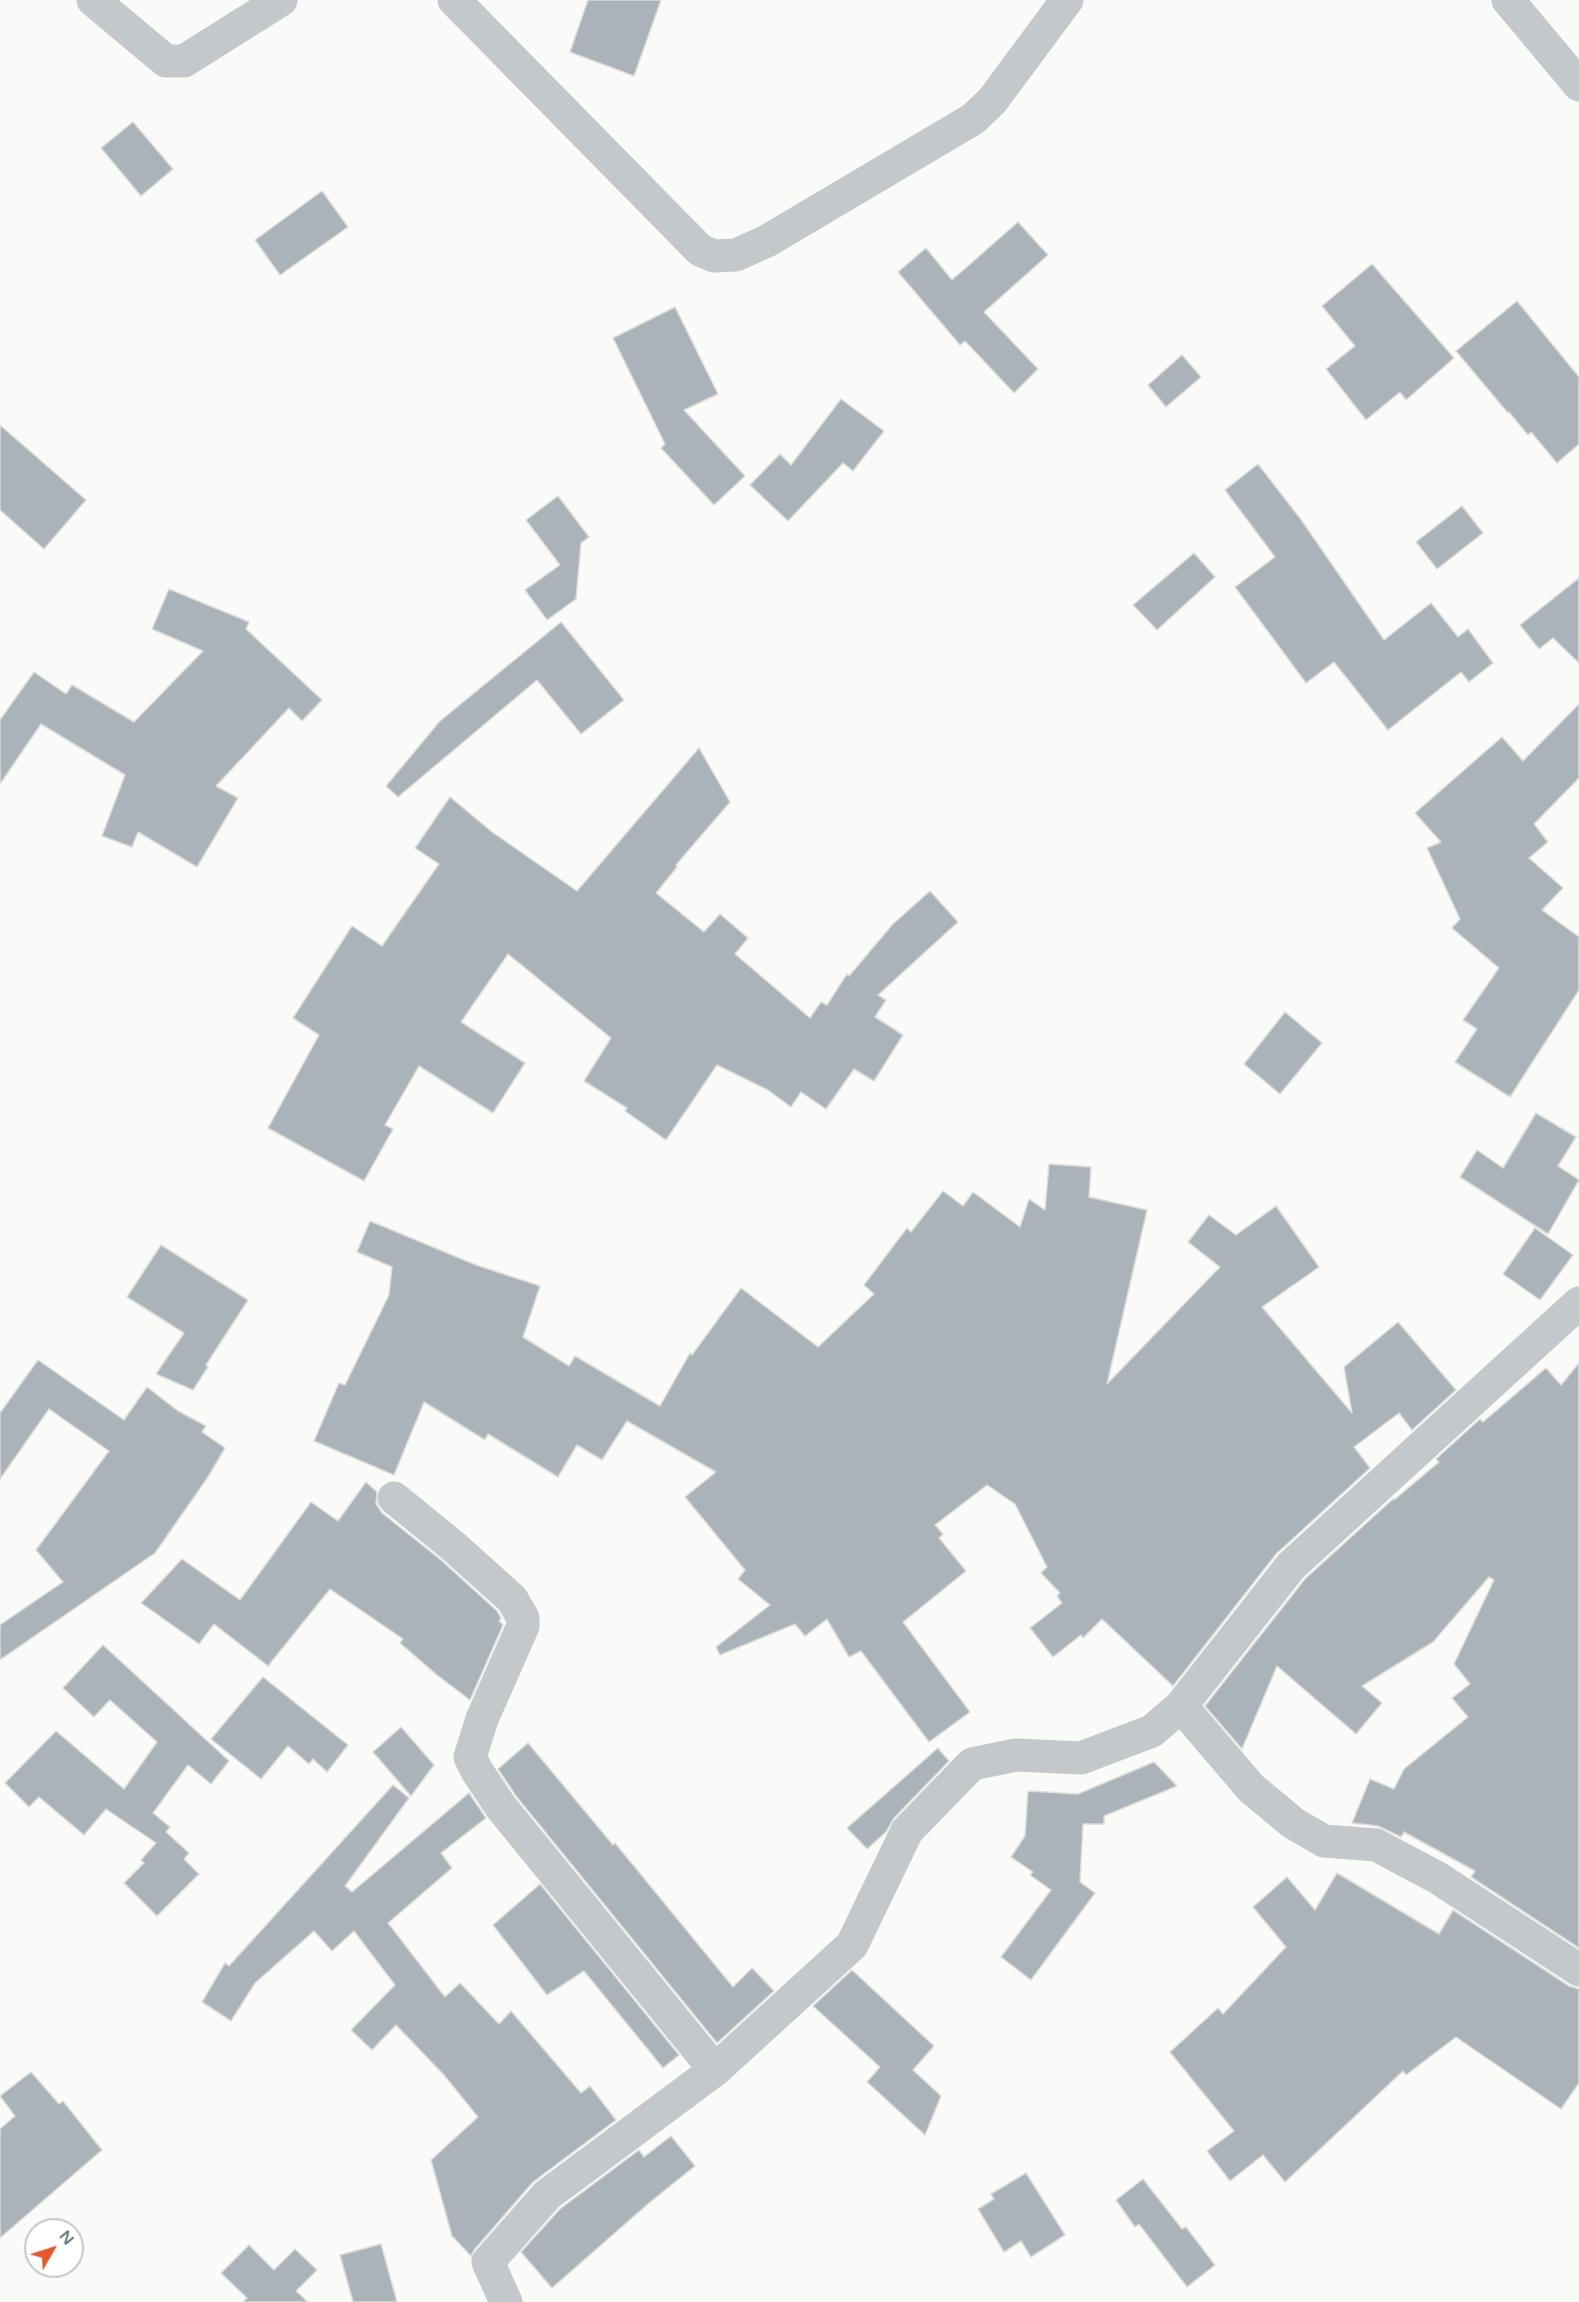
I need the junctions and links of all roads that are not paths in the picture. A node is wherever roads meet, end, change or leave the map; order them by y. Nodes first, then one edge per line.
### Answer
1 (93, 0) edge
2 (281, 0) edge
3 (454, 0) edge
4 (1066, 0) edge
5 (1508, 0) edge
6 (1579, 85) edge
7 (1579, 1303) edge
8 (394, 1498) dead end
9 (1181, 1706) junction
10 (1579, 1970) edge
11 (714, 2070) junction
12 (506, 2302) edge

1 - 2 street
3 - 4 street
5 - 6 street
7 - 9 street
8 - 11 street
9 - 10 street
9 - 11 street
11 - 12 street

